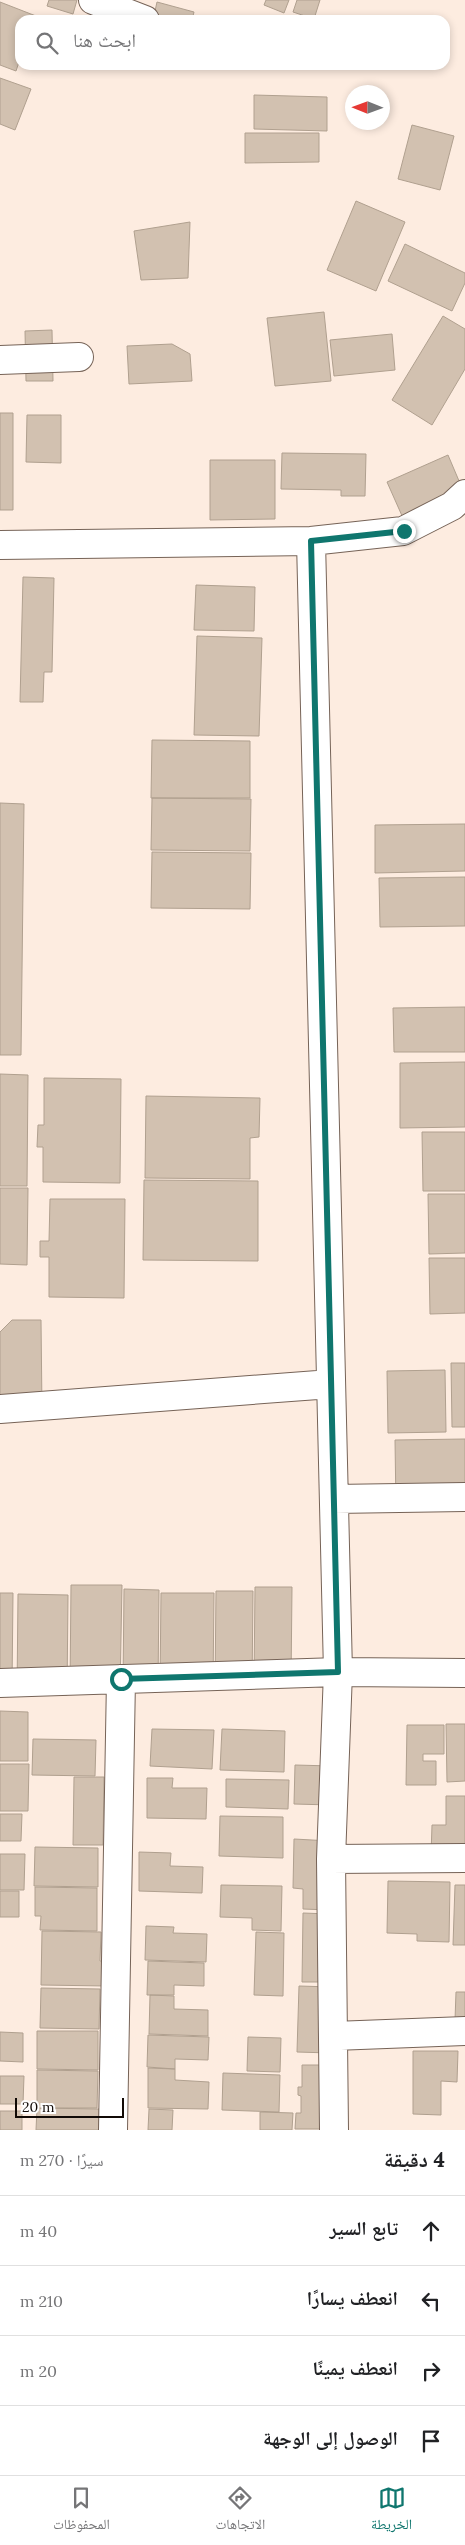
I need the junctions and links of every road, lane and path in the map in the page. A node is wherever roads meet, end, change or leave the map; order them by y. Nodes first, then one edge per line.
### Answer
1 (93, 0) edge
2 (131, 15) edge
3 (79, 357) dead end
4 (0, 360) edge
5 (465, 494) edge
6 (311, 541) junction
7 (0, 545) edge
8 (331, 1384) junction
9 (0, 1409) edge
10 (465, 1497) edge
11 (334, 1499) junction
12 (338, 1672) junction
13 (465, 1673) edge
14 (121, 1679) junction
15 (0, 1683) edge
16 (465, 1858) edge
17 (332, 1859) junction
18 (465, 2031) edge
19 (334, 2036) junction
20 (113, 2130) edge
21 (334, 2130) edge

1 - 2 street
3 - 4 street
5 - 6 street
6 - 7 street
6 - 8 street
8 - 9 street
8 - 11 street
10 - 11 street
11 - 12 street
12 - 13 street
12 - 14 street
12 - 17 street
14 - 15 street
14 - 20 street
16 - 17 street
17 - 19 street
18 - 19 street
19 - 21 street

